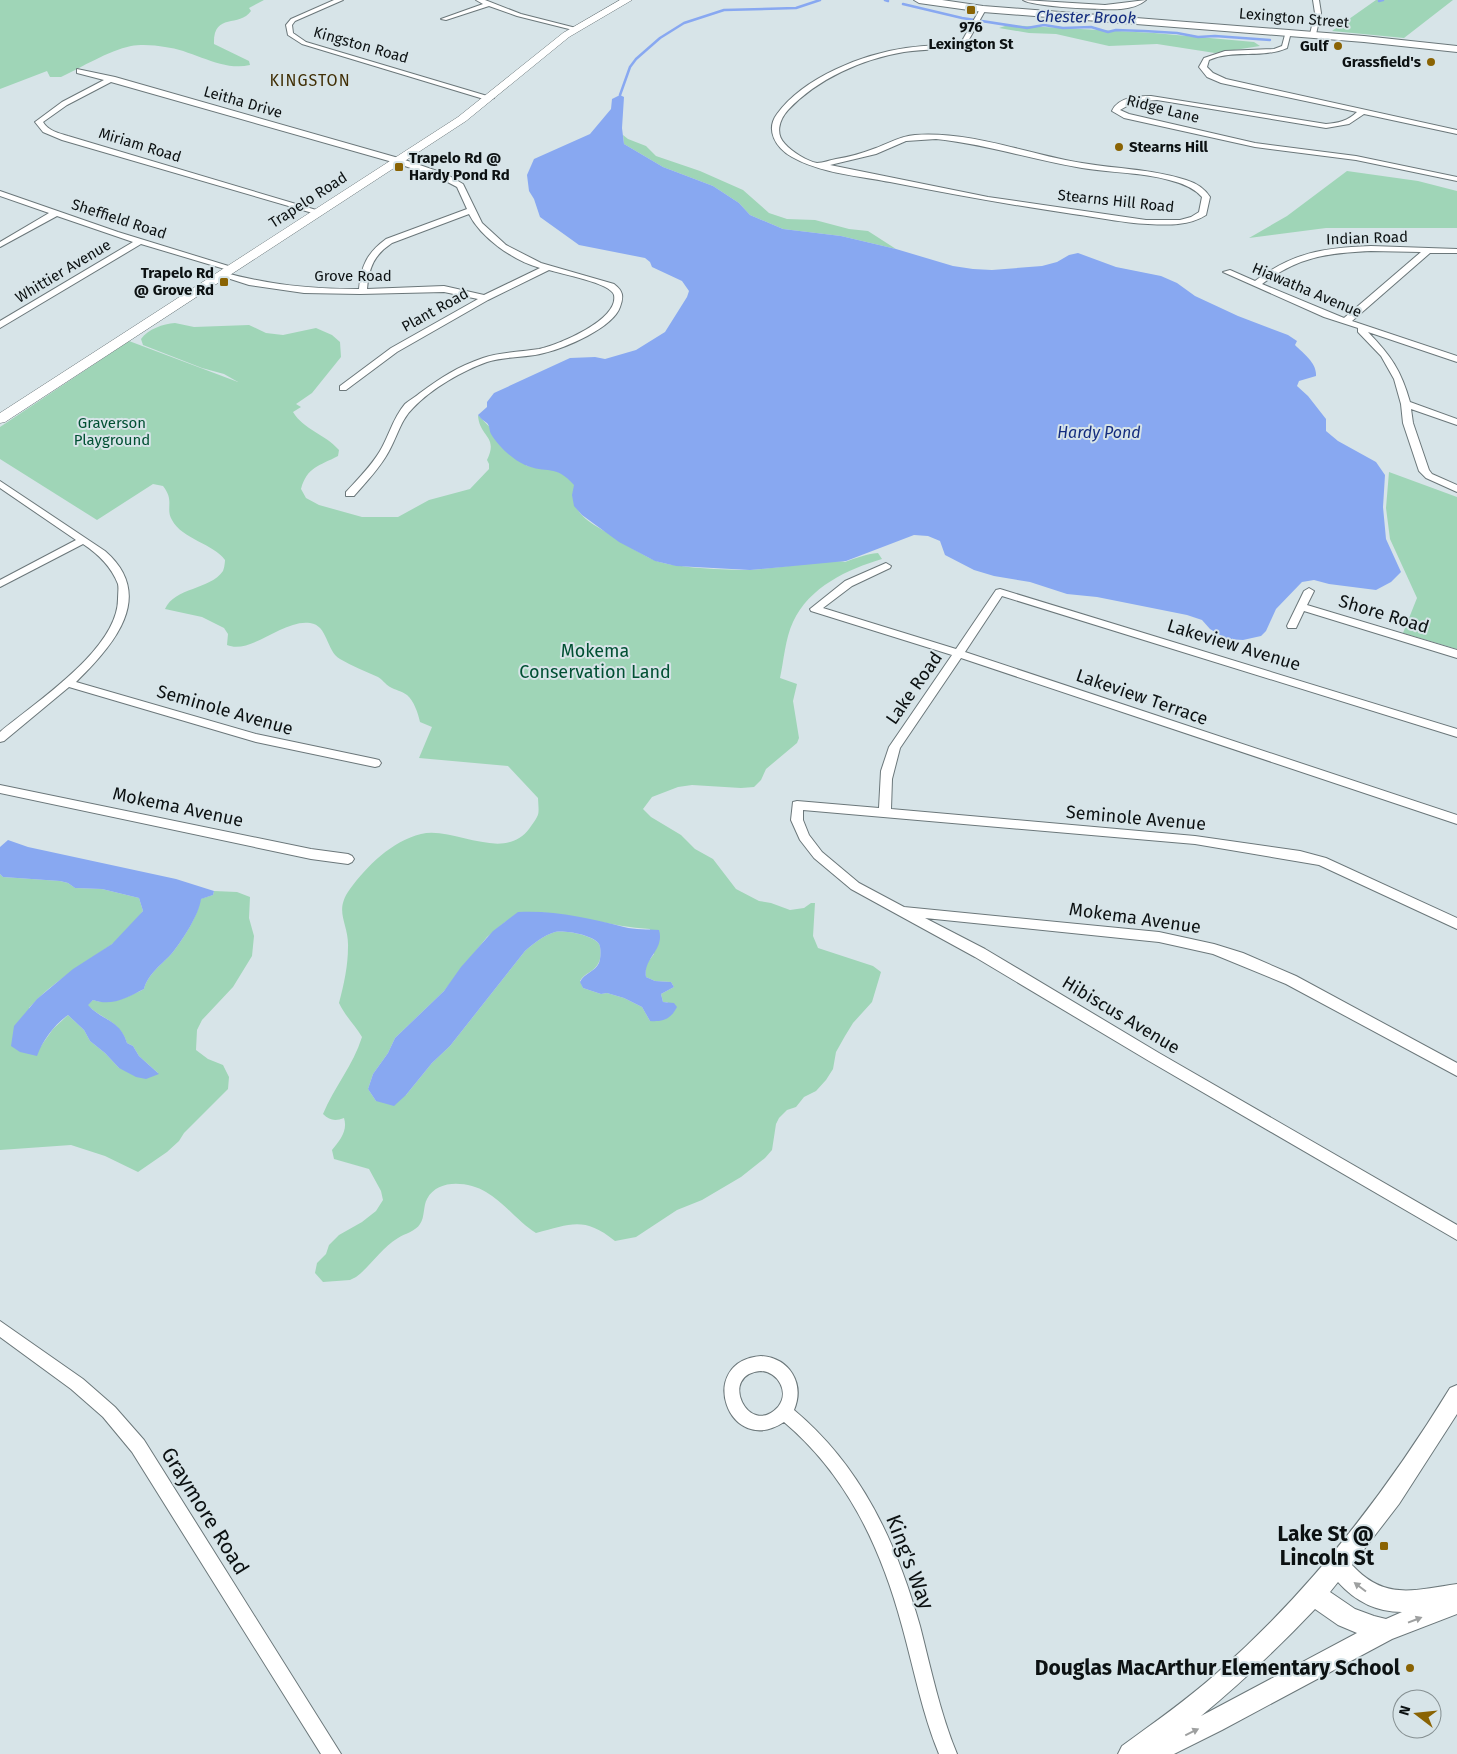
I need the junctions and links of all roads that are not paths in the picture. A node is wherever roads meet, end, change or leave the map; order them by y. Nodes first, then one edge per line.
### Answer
1 (340, 0) edge
2 (479, 0) edge
3 (627, 0) edge
4 (919, 0) edge
5 (1026, 0) edge
6 (1143, 0) edge
7 (1316, 0) edge
8 (489, 4) junction
9 (980, 17) junction
10 (444, 19) dead end
11 (577, 28) junction
12 (1288, 32) junction
13 (1313, 34) junction
14 (1457, 49) edge
15 (80, 71) dead end
16 (112, 79) junction
17 (490, 98) junction
18 (1362, 111) junction
19 (1457, 132) edge
20 (399, 161) junction
21 (817, 165) junction
22 (1457, 179) edge
23 (0, 193) edge
24 (472, 210) junction
25 (319, 212) junction
26 (56, 213) junction
27 (140, 241) junction
28 (0, 245) edge
29 (1428, 250) junction
30 (1457, 251) edge
31 (547, 268) junction
32 (227, 272) junction
33 (1227, 272) dead end
34 (1256, 284) junction
35 (363, 290) junction
36 (485, 298) junction
37 (1345, 322) junction
38 (0, 325) edge
39 (1357, 326) junction
40 (1457, 350) edge
41 (1453, 358) edge
42 (344, 388) dead end
43 (1406, 404) junction
44 (0, 419) edge
45 (1457, 422) edge
46 (0, 484) edge
47 (1457, 489) edge
48 (350, 494) dead end
49 (83, 540) junction
50 (886, 566) dead end
51 (0, 584) edge
52 (1309, 591) dead end
53 (1000, 592) joint
54 (1302, 607) junction
55 (1292, 626) dead end
56 (959, 654) junction
57 (1457, 654) edge
58 (67, 683) junction
59 (1457, 733) edge
60 (0, 738) edge
61 (375, 764) dead end
62 (0, 790) edge
63 (797, 805) joint
64 (884, 813) junction
65 (1457, 820) edge
66 (348, 859) dead end
67 (899, 911) junction
68 (1457, 924) edge
69 (1457, 1070) edge
70 (1457, 1233) edge
71 (0, 1328) edge
72 (1457, 1395) edge
73 (784, 1412) dead end
74 (1337, 1565) junction
75 (1314, 1594) junction
76 (1457, 1595) edge
77 (1457, 1603) edge
78 (1386, 1630) junction
79 (332, 1754) edge
80 (948, 1754) edge
81 (1130, 1754) edge
82 (1148, 1754) edge

1 - 17 street, Kingston Road
2 - 8 street
3 - 11 main road, Trapelo Road
4 - 9 main road, Lexington Street
5 - 6 street
7 - 13 street
8 - 10 street
8 - 11 street
9 - 12 main road, Lexington Street
9 - 21 street, Stearns Hill Road
11 - 17 main road, Trapelo Road
12 - 13 main road, Lexington Street
12 - 18 street
13 - 14 main road, Lexington Street
15 - 16 street, Leitha Drive
16 - 20 street, Leitha Drive
16 - 25 street, Miriam Road
17 - 20 main road, Trapelo Road
18 - 19 street
18 - 22 street, Ridge Lane
20 - 24 street, Leitha Drive
20 - 25 main road, Trapelo Road
21 - 21 street, Stearns Hill Road
23 - 26 street, Sheffield Road
24 - 31 street, Leitha Drive
24 - 35 street
25 - 32 main road, Trapelo Road
26 - 27 street, Sheffield Road
26 - 28 street
27 - 32 street, Sheffield Road
27 - 38 street, Whittier Avenue
29 - 30 street, Indian Road
29 - 34 street, Indian Road
29 - 37 street
31 - 36 street, Plant Road
31 - 48 street, Leitha Drive
32 - 35 street, Grove Road
32 - 44 main road, Trapelo Road
33 - 34 street, Hiawatha Avenue
34 - 37 street, Hiawatha Avenue
35 - 36 street, Grove Road
36 - 42 street, Plant Road
37 - 39 street, Hiawatha Avenue
39 - 41 street
39 - 43 street, Hiawatha Avenue
40 - 41 street
43 - 45 street
43 - 47 street, Hiawatha Avenue
46 - 49 street
49 - 51 street
49 - 58 street
50 - 56 street, Lakeview Terrace
52 - 54 street
53 - 56 street, Lake Road
53 - 59 street, Lakeview Avenue
54 - 55 street
54 - 57 street, Shore Road
56 - 64 street, Lake Road
56 - 65 street, Lakeview Terrace
58 - 60 street
58 - 61 street, Seminole Avenue
62 - 66 street, Mokema Avenue
63 - 64 street, Seminole Avenue
63 - 67 street, Hibiscus Avenue
64 - 68 street, Seminole Avenue
67 - 69 street, Mokema Avenue
67 - 70 street, Hibiscus Avenue
71 - 79 street, Graymore Road
72 - 74 street
73 - 80 street, King's Way
74 - 75 street
76 -> 74 street
75 - 78 street
75 - 81 street
78 -> 77 street
82 -> 78 street

